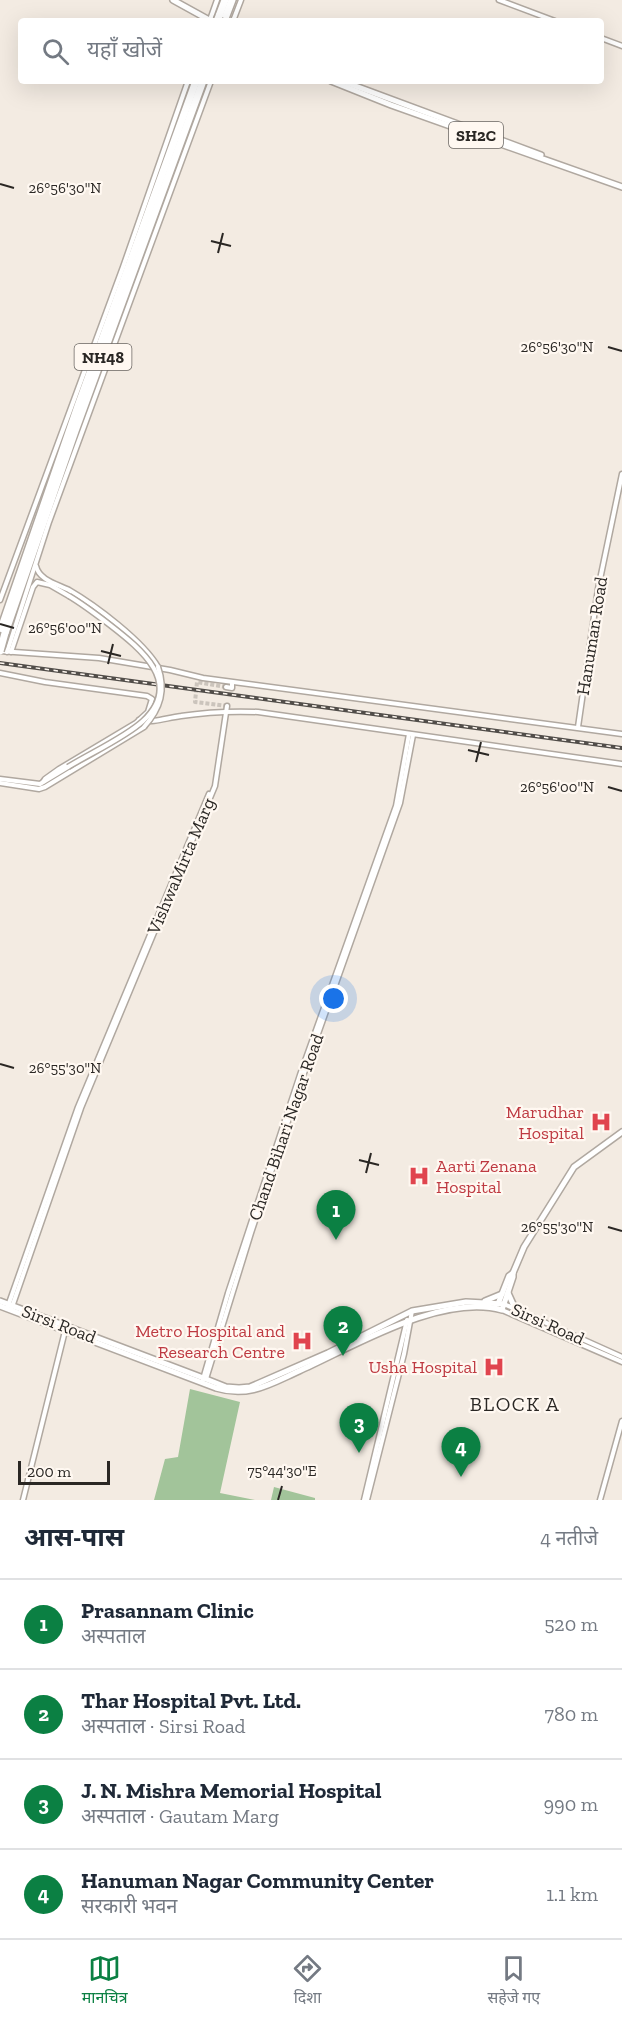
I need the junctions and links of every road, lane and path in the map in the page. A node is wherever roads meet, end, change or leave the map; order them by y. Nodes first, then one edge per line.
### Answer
1 (172, 0) edge
2 (180, 0) edge
3 (217, 0) edge
4 (225, 0) edge
5 (232, 0) edge
6 (241, 0) edge
7 (499, 0) edge
8 (213, 18) edge
9 (214, 18) edge
10 (218, 18) edge
11 (219, 18) edge
12 (219, 18) edge
13 (220, 18) edge
14 (547, 18) edge
15 (604, 39) edge
16 (622, 46) edge
17 (188, 84) edge
18 (195, 84) edge
19 (202, 84) edge
20 (210, 84) edge
21 (338, 84) edge
22 (350, 84) edge
23 (545, 158) junction
24 (622, 185) edge
25 (622, 474) edge
26 (36, 564) junction
27 (70, 593) junction
28 (0, 600) edge
29 (2, 632) edge
30 (0, 644) edge
31 (11, 647) junction
32 (9, 652) edge
33 (0, 673) edge
34 (232, 683) junction
35 (226, 687) tunnel mouth
36 (226, 708) junction
37 (139, 720) junction
38 (578, 726) junction
39 (411, 734) junction
40 (622, 734) edge
41 (622, 764) edge
42 (69, 770) junction
43 (0, 781) edge
44 (43, 782) junction
45 (622, 1132) edge
46 (505, 1293) junction
47 (0, 1301) edge
48 (484, 1302) junction
49 (0, 1306) edge
50 (500, 1306) junction
51 (10, 1307) junction
52 (410, 1312) junction
53 (521, 1313) junction
54 (409, 1321) junction
55 (65, 1331) junction
56 (622, 1360) edge
57 (204, 1381) junction
58 (622, 1421) edge
59 (23, 1500) edge
60 (365, 1500) edge
61 (600, 1500) edge

1 - 8 main road
2 - 9 main road
3 - 10 street
4 - 11 highway
5 - 12 highway
6 - 13 street
7 - 14 street
15 - 16 street
17 - 28 street
18 - 29 highway, NH48
19 - 29 highway, NH48
20 - 26 street
21 - 23 main road, SH2C
22 - 23 main road, SH2C
23 - 24 main road, SH2C
25 - 38 street, Hanuman Road
26 - 27 street
26 - 31 street
27 - 31 street
27 - 42 street, bridge
29 - 32 highway, NH48, bridge
30 - 31 street
31 - 32 street
32 - 34 street
33 - 37 street
34 - 35 street
34 - 38 street
36 - 37 street
36 - 39 street
36 - 51 street, VishwaMirta Marg
37 - 44 street
38 - 40 street
39 - 41 street
39 - 57 street, Chand Bihari Nagar Road
42 - 43 street
42 - 44 street
43 - 44 street
45 - 46 main road
46 - 48 main road
46 - 50 main road
46 - 53 main road
47 - 51 main road, Sirsi Road
48 - 50 main road, Sirsi Road
48 - 52 main road, Sirsi Road
49 - 51 main road, Sirsi Road
50 - 53 street, Sirsi Road
50 - 54 main road, Sirsi Road
50 - 56 street, Sirsi Road
51 - 55 main road, Sirsi Road
51 - 57 main road, Sirsi Road
52 - 54 street
52 - 57 main road, Sirsi Road
53 - 56 street, Sirsi Road
54 - 57 main road, Sirsi Road
54 - 60 street
55 - 57 main road, Sirsi Road
55 - 59 street
58 - 61 street

